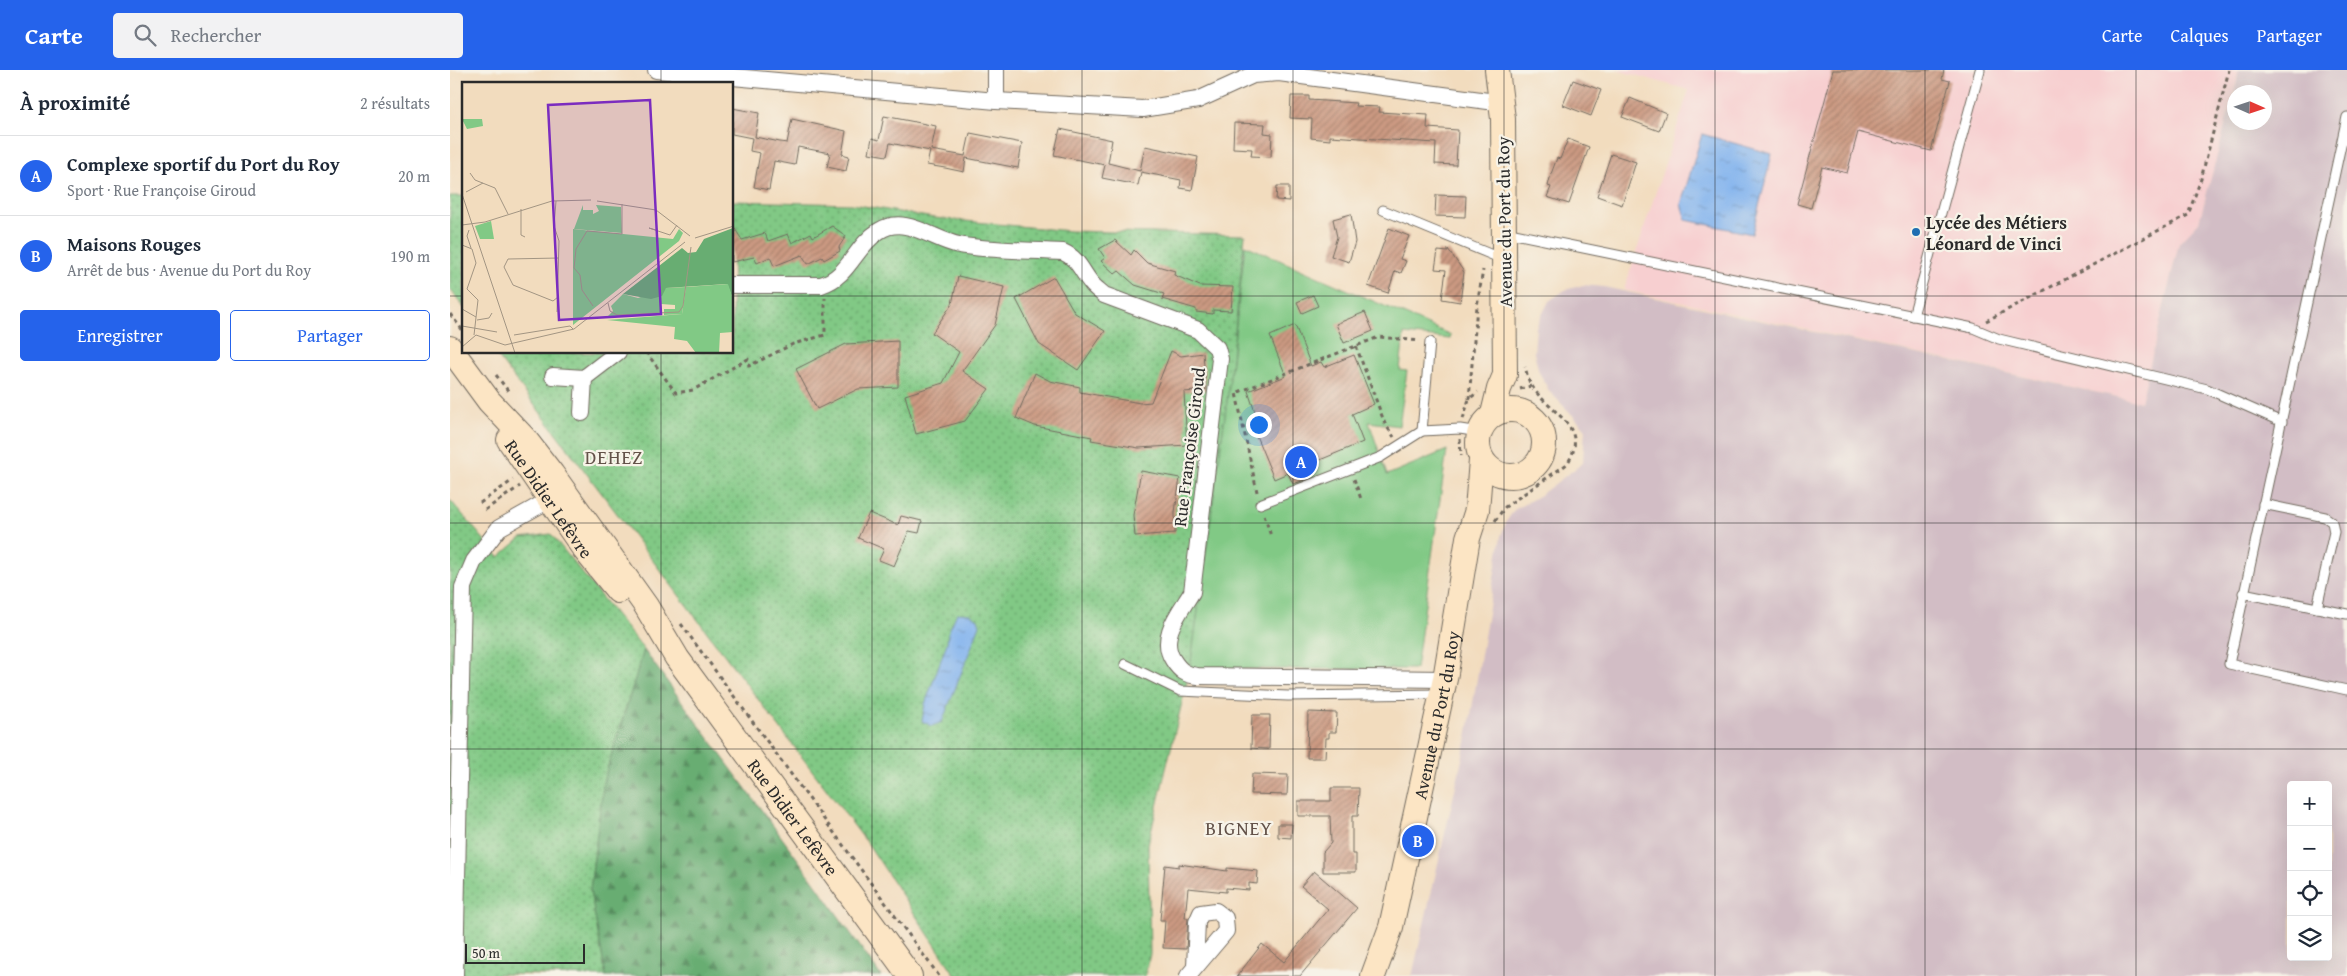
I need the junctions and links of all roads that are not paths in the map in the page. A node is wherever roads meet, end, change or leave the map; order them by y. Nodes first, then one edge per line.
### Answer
1 (656, 70) edge
2 (996, 70) edge
3 (1497, 70) edge
4 (1980, 70) edge
5 (1500, 100) junction
6 (996, 101) junction
7 (2347, 117) edge
8 (1383, 210) dead end
9 (1505, 232) junction
10 (1505, 260) junction
11 (734, 285) edge
12 (1913, 316) junction
13 (1430, 342) road end
14 (450, 348) edge
15 (615, 354) edge
16 (1505, 375) junction
17 (553, 376) dead end
18 (584, 378) junction
19 (489, 401) junction
20 (582, 413) dead end
21 (1527, 414) junction
22 (2282, 422) junction
23 (1486, 423) junction
24 (1422, 430) junction
25 (1482, 460) junction
26 (1506, 477) junction
27 (549, 500) junction
28 (1260, 504) road end
29 (2263, 504) junction
30 (1477, 510) junction
31 (617, 565) junction
32 (2243, 593) junction
33 (2317, 608) junction
34 (2347, 614) edge
35 (677, 658) junction
36 (1125, 664) dead end
37 (1444, 686) junction
38 (2347, 690) edge
39 (455, 976) edge
40 (910, 976) edge
41 (1373, 976) edge

1 - 6 street
2 - 6 street
3 - 5 street, Avenue du Port du Roy
4 - 12 lane
5 - 6 street
5 - 9 street, Avenue du Port du Roy
7 - 22 lane
8 - 10 lane
9 - 10 street, Avenue du Port du Roy
9 - 12 lane
10 - 16 street, Avenue du Port du Roy
11 - 37 street, Rue Françoise Giroud
12 - 22 lane
13 - 24 lane
14 - 19 street, Rue Didier Lefèvre
15 - 18 street
16 - 21 street, Avenue du Port du Roy
16 - 23 street, Avenue du Port du Roy
17 - 18 street
18 - 20 street
19 - 27 street, Rue Didier Lefèvre
19 - 31 street, Rue Didier Lefèvre
21 - 23 street
21 - 26 street, Avenue du Port du Roy
22 - 29 lane
23 - 24 lane
23 - 25 street, Avenue du Port du Roy
24 - 28 lane
25 - 26 street
25 - 30 street, Avenue du Port du Roy
26 - 30 street, Avenue du Port du Roy
27 - 31 street
27 - 35 street, Rue Didier Lefèvre
27 - 39 street
29 - 32 lane
29 - 33 lane
30 - 37 street, Avenue du Port du Roy
31 - 35 street, Rue Didier Lefèvre
32 - 33 lane
32 - 38 lane
33 - 34 lane
35 - 40 street, Rue Didier Lefèvre
36 - 37 lane
37 - 41 street, Avenue du Port du Roy

